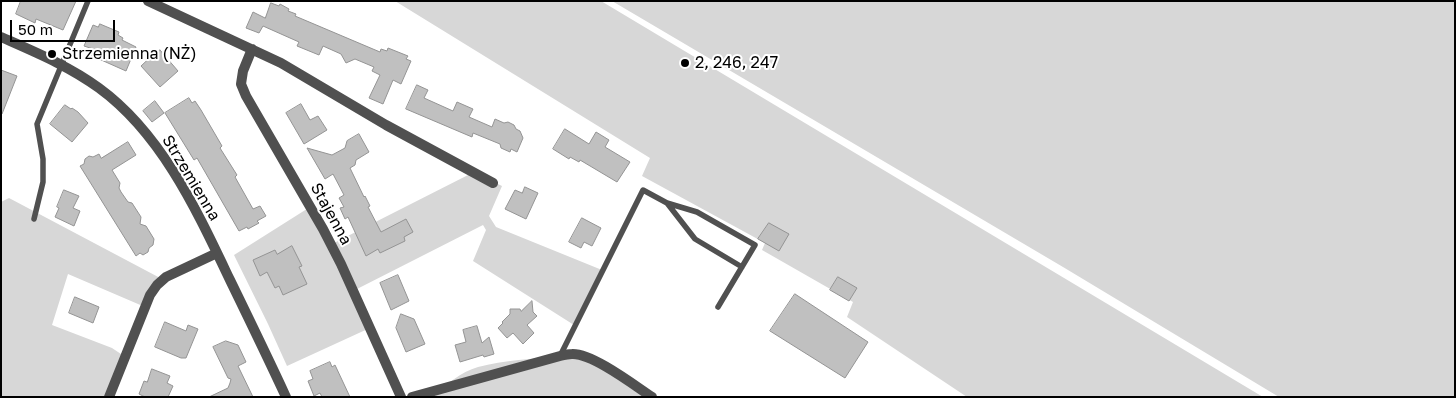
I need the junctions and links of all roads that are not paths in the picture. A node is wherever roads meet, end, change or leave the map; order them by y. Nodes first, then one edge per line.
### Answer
1 (88, 1) edge
2 (148, 1) edge
3 (1, 37) edge
4 (252, 49) junction
5 (61, 64) junction
6 (493, 183) dead end
7 (667, 204) junction
8 (34, 219) dead end
9 (217, 253) junction
10 (742, 267) junction
11 (718, 307) dead end
12 (560, 356) junction
13 (109, 397) edge
14 (286, 397) edge
15 (401, 397) edge
16 (412, 397) edge
17 (652, 397) edge

1 - 5 lane
2 - 4 street
3 - 5 street, Strzemienna
4 - 6 street
4 - 15 street, Stajenna
5 - 8 lane
5 - 9 street, Strzemienna
7 - 10 lane
7 - 10 lane
7 - 12 lane
9 - 13 street
9 - 14 street, Strzemienna
10 - 11 lane
12 - 16 street
12 - 17 street

